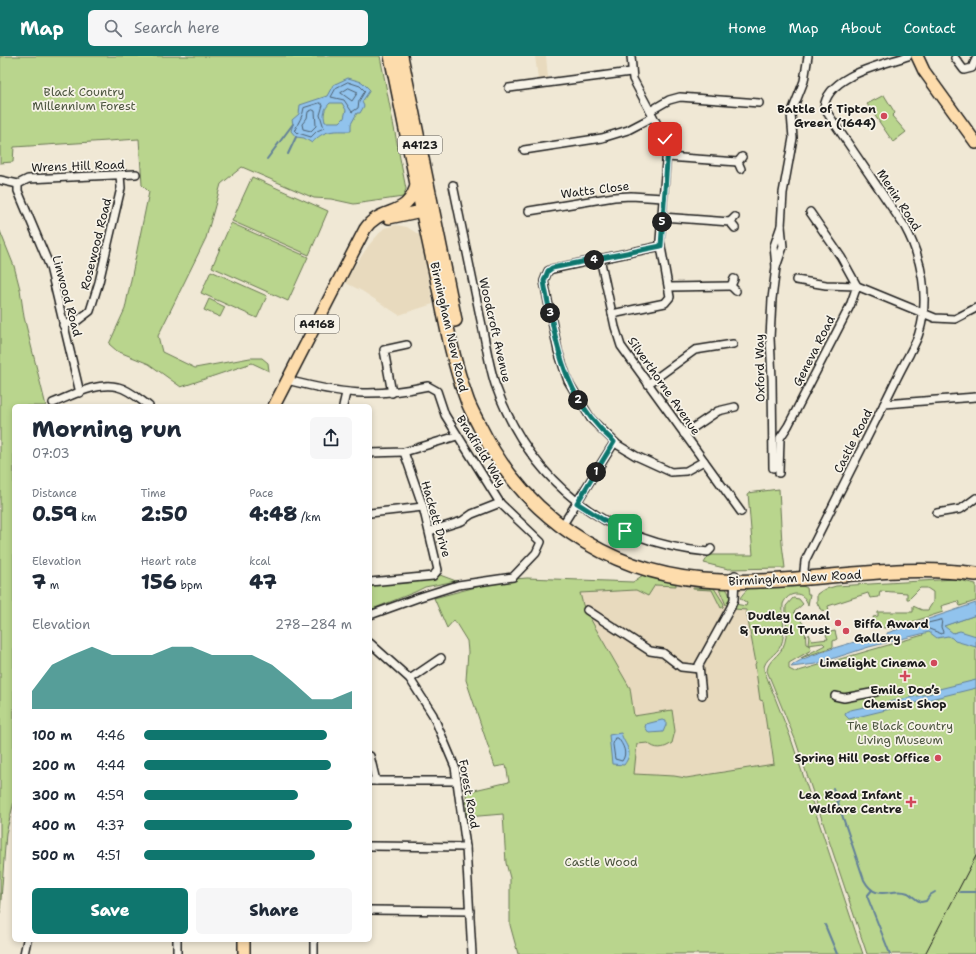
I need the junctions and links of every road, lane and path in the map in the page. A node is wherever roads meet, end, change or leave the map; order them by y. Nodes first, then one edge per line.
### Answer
1 (391, 56) edge
2 (401, 56) edge
3 (631, 56) edge
4 (808, 56) edge
5 (908, 56) edge
6 (917, 56) edge
7 (955, 58) dead end
8 (976, 59) edge
9 (631, 72) junction
10 (507, 89) dead end
11 (754, 100) dead end
12 (651, 114) junction
13 (976, 143) edge
14 (522, 150) dead end
15 (667, 157) junction
16 (740, 163) dead end
17 (136, 174) dead end
18 (120, 175) junction
19 (0, 180) edge
20 (417, 182) junction
21 (18, 184) junction
22 (452, 185) dead end
23 (664, 198) junction
24 (428, 210) junction
25 (527, 211) dead end
26 (810, 212) dead end
27 (662, 217) junction
28 (733, 223) dead end
29 (359, 241) junction
30 (661, 246) junction
31 (600, 258) junction
32 (796, 280) dead end
33 (734, 285) dead end
34 (857, 286) junction
35 (669, 287) junction
36 (976, 308) edge
37 (612, 314) junction
38 (924, 314) junction
39 (63, 325) junction
40 (408, 345) dead end
41 (734, 345) dead end
42 (287, 380) junction
43 (648, 384) junction
44 (80, 393) junction
45 (346, 393) junction
46 (392, 393) junction
47 (976, 397) edge
48 (53, 403) dead end
49 (146, 404) edge
50 (275, 404) edge
51 (343, 404) edge
52 (884, 404) junction
53 (738, 407) dead end
54 (684, 434) junction
55 (457, 436) junction
56 (614, 442) junction
57 (404, 452) junction
58 (372, 453) edge
59 (704, 461) junction
60 (773, 468) dead end
61 (779, 473) dead end
62 (976, 498) edge
63 (500, 503) junction
64 (577, 503) junction
65 (423, 507) junction
66 (741, 512) dead end
67 (372, 513) edge
68 (937, 513) dead end
69 (565, 523) junction
70 (430, 531) junction
71 (711, 549) dead end
72 (976, 568) edge
73 (804, 571) junction
74 (976, 574) edge
75 (736, 579) junction
76 (372, 582) edge
77 (587, 610) dead end
78 (372, 614) edge
79 (372, 645) edge
80 (441, 658) dead end
81 (699, 669) junction
82 (410, 679) junction
83 (876, 692) dead end
84 (702, 695) dead end
85 (835, 696) dead end
86 (373, 781) edge
87 (457, 781) junction
88 (372, 846) edge
89 (466, 847) junction
90 (372, 910) edge
91 (470, 911) junction
92 (27, 942) edge
93 (177, 942) edge
94 (244, 942) edge
95 (314, 942) edge
96 (24, 954) edge
97 (177, 954) edge
98 (244, 954) edge
99 (314, 954) edge
100 (472, 954) edge

1 - 20 highway, Birmingham New Road / A4123
2 - 24 highway, Birmingham New Road / A4123
3 - 9 street
4 - 60 street, Oxford Way
5 - 38 street, Menin Road
6 - 13 main road
7 - 8 street
9 - 10 street
9 - 12 street
11 - 12 street
12 - 14 street
12 - 15 street
15 - 16 street
15 - 23 street
17 - 18 street, Wrens Hill Road
18 - 21 street, Wrens Hill Road
18 - 39 street, Rosewood Road
19 - 21 street, Wrens Hill Road
20 - 24 highway, Birmingham New Road / A4123
20 - 29 main road, A4168
21 - 39 street, Linwood Road
22 - 64 street, Woodcroft Avenue
23 - 25 street, Watts Close
23 - 27 street
24 - 29 main road, A4168
24 - 69 highway, Birmingham New Road / A4123
26 - 34 street
27 - 28 street
27 - 30 street
29 - 42 main road, A4168
30 - 31 street
30 - 35 street
31 - 37 street, Silverthorne Avenue
31 - 56 street
32 - 34 street
33 - 35 street
34 - 38 street
34 - 61 street, Geneva Road
35 - 37 street
36 - 38 street
37 - 43 street, Silverthorne Avenue
38 - 52 street, Menin Road
39 - 44 street, Linwood Road
40 - 46 street
41 - 43 street
42 - 45 street, Bradfield Way
42 - 50 main road, A4168
43 - 54 street, Silverthorne Avenue
44 - 48 street
44 - 49 street
45 - 46 street, Bradfield Way
45 - 51 street
46 - 55 street, Bradfield Way
47 - 52 street, Castle Road
52 - 73 street, Castle Road
53 - 54 street
54 - 59 street, Silverthorne Avenue
55 - 57 street
55 - 63 street, Bradfield Way
56 - 59 street
56 - 64 street
57 - 58 street
57 - 65 street, Hackett Drive
59 - 66 street, Silverthorne Avenue
62 - 68 street
63 - 70 street
63 - 78 street, Bradfield Way
64 - 69 street
64 - 71 street, Woodcroft Avenue
65 - 67 street
65 - 70 street, Hackett Drive
69 - 75 highway, Birmingham New Road / A4123
70 - 76 street, Hackett Drive
72 - 73 highway, Birmingham New Road / A4123
73 - 75 highway, Birmingham New Road / A4123
74 - 75 highway, Birmingham New Road / A4123
75 - 81 street
77 - 81 street
79 - 82 street, Forest Road
80 - 82 street
81 - 84 street
82 - 87 street, Forest Road
83 - 85 street
86 - 87 street
87 - 89 street, Forest Road
88 - 89 street
89 - 91 street, Forest Road
90 - 91 street
91 - 100 street, Forest Road
92 - 96 street
93 - 97 street
94 - 98 main road
95 - 99 street

